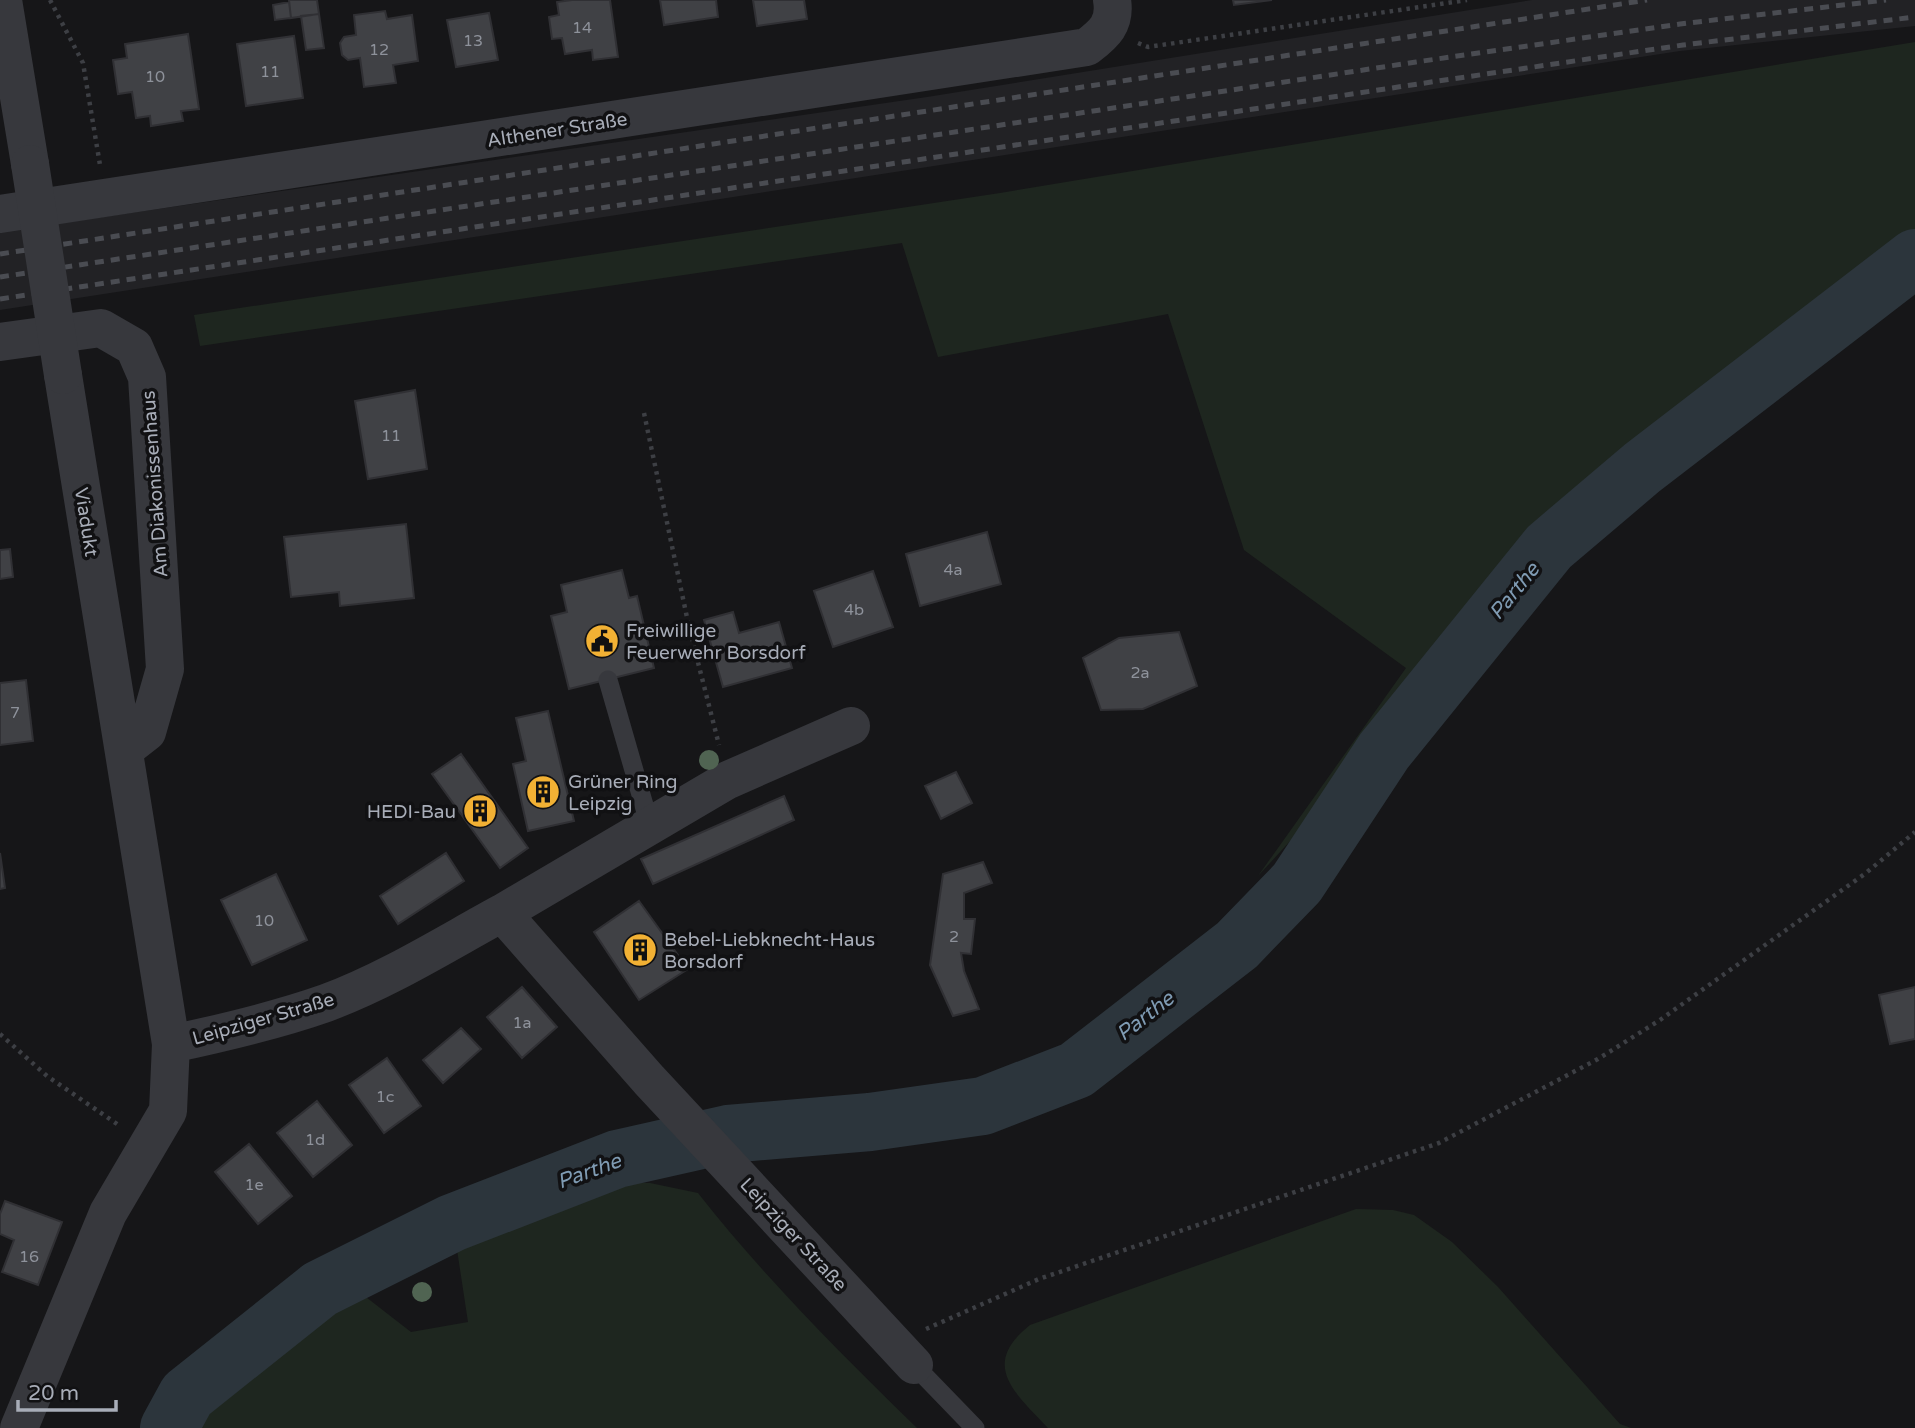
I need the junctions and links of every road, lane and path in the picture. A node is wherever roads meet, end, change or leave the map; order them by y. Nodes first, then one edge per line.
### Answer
1 (3, 0) edge
2 (50, 0) edge
3 (1467, 0) edge
4 (1110, 15) edge
5 (105, 198) junction
6 (0, 214) edge
7 (0, 342) edge
8 (644, 413) dead end
9 (608, 680) dead end
10 (851, 726) dead end
11 (124, 750) junction
12 (728, 780) junction
13 (650, 826) junction
14 (1915, 832) edge
15 (502, 913) junction
16 (0, 1034) edge
17 (170, 1044) junction
18 (150, 1146) junction
19 (906, 1357) junction
20 (19, 1428) edge
21 (975, 1428) edge

1 - 11 street, Viadukt, bridge
2 - 5 path
3 - 4 path
4 - 5 street, Althener Straße
5 - 6 street, Althener Straße
7 - 11 street, Am Diakonissenhaus
8 - 12 path
9 - 13 lane
10 - 12 street, Leipziger Straße
11 - 17 street, Viadukt
12 - 13 street, Leipziger Straße
13 - 15 street, Leipziger Straße
14 - 19 path
15 - 17 street, Leipziger Straße
15 - 19 street, Leipziger Straße
16 - 18 path
17 - 18 street, Leipziger Straße
18 - 20 street, Leipziger Straße
19 - 21 lane, Leipziger Straße

